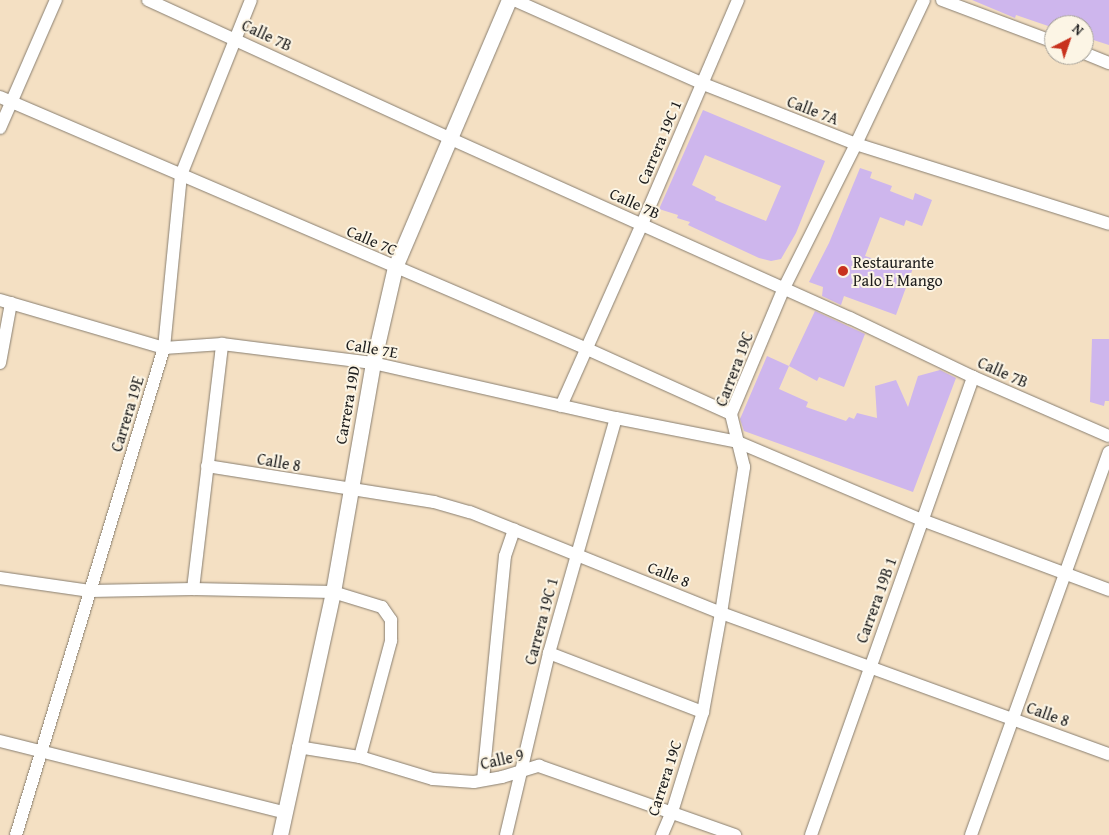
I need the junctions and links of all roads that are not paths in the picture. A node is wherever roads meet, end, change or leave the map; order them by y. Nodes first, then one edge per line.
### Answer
1 (56, 0) edge
2 (148, 0) edge
3 (250, 0) edge
4 (509, 0) edge
5 (514, 0) edge
6 (738, 0) edge
7 (924, 0) edge
8 (942, 0) edge
9 (234, 38) junction
10 (1044, 38) edge
11 (1094, 57) edge
12 (1109, 63) edge
13 (701, 84) junction
14 (5, 99) edge
15 (0, 128) edge
16 (451, 139) junction
17 (856, 144) junction
18 (181, 175) junction
19 (642, 224) junction
20 (1109, 224) edge
21 (395, 267) junction
22 (784, 288) junction
23 (6, 302) edge
24 (222, 344) junction
25 (164, 348) junction
26 (585, 348) junction
27 (0, 363) edge
28 (373, 363) junction
29 (973, 377) junction
30 (561, 406) junction
31 (731, 414) junction
32 (616, 418) junction
33 (1109, 436) edge
34 (738, 442) junction
35 (1109, 452) edge
36 (207, 466) junction
37 (350, 490) junction
38 (922, 520) junction
39 (514, 530) junction
40 (576, 554) junction
41 (1065, 574) junction
42 (0, 578) edge
43 (192, 589) junction
44 (1109, 590) edge
45 (90, 591) junction
46 (333, 592) junction
47 (722, 613) junction
48 (549, 653) junction
49 (870, 667) junction
50 (703, 712) junction
51 (1013, 719) junction
52 (0, 741) edge
53 (298, 747) junction
54 (41, 753) junction
55 (1109, 754) edge
56 (360, 757) junction
57 (522, 772) junction
58 (483, 780) junction
59 (672, 812) junction
60 (286, 813) junction
61 (16, 835) edge
62 (280, 835) edge
63 (506, 835) edge
64 (662, 835) edge
65 (735, 835) edge
66 (810, 835) edge
67 (971, 835) edge

1 - 14 street
2 - 9 street, Calle 7B
3 - 9 street, Carrera 19E
4 - 16 street, Carrera 19D
5 - 13 street, Calle 7A
6 - 13 street, Carrera 19C 1
7 - 17 street, Carrera 19C
8 - 10 street
9 - 16 street, Calle 7B
9 - 18 street, Carrera 19E
11 - 12 street
13 - 17 street, Calle 7A
13 - 19 street, Carrera 19C 1
14 - 15 street
14 - 18 street, Calle 7C
16 - 19 street, Calle 7B
16 - 21 street, Carrera 19D
17 - 20 street, Calle 7A
17 - 22 street, Carrera 19C
18 - 21 street, Calle 7C
18 - 25 street, Carrera 19E
19 - 22 street, Calle 7B
19 - 26 street, Carrera 19C 1
21 - 26 street, Calle 7C
21 - 28 street, Carrera 19D
22 - 29 street, Calle 7B
22 - 31 street, Carrera 19C
23 - 25 street, Calle 7E
23 - 27 street
24 - 25 street, Calle 7E
24 - 28 street, Calle 7E
24 - 36 street
25 - 45 street, Carrera 19E
26 - 30 street, Carrera 19C 1
26 - 31 street, Calle 7C
28 - 30 street, Calle 7E
28 - 37 street, Carrera 19D
29 - 33 street, Calle 7B
29 - 38 street, Carrera 19B 1
30 - 32 street, Calle 7E
31 - 34 street, Carrera 19C
32 - 34 street, Calle 7E
32 - 40 street, Carrera 19C 1
34 - 38 street
34 - 47 street, Carrera 19C
35 - 41 street
36 - 37 street, Calle 8
36 - 43 street
37 - 39 street, Calle 8
37 - 46 street, Carrera 19D
38 - 41 street
38 - 49 street, Carrera 19B 1
39 - 40 street, Calle 8
39 - 58 street
40 - 47 street, Calle 8
40 - 48 street, Carrera 19C 1
41 - 44 street
41 - 51 street
42 - 45 street
43 - 45 street
43 - 46 street
45 - 54 street, Carrera 19E
46 - 53 street, Carrera 19D
46 - 56 street
47 - 49 street, Calle 8
47 - 50 street, Carrera 19C
48 - 50 street
48 - 57 street, Carrera 19C 1
49 - 51 street, Calle 8
49 - 66 street, Carrera 19B 1
50 - 59 street, Carrera 19C
51 - 55 street, Calle 8
51 - 67 street
52 - 54 street
53 - 56 street, Calle 9
53 - 60 street, Carrera 19D
54 - 60 street
54 - 61 street, Carrera 19E
56 - 58 street, Calle 9
57 - 58 street, Calle 9
57 - 59 street, Calle 9
57 - 63 street, Carrera 19C 1
59 - 64 street, Carrera 19C
59 - 65 street, Calle 9
60 - 62 street, Carrera 19D

